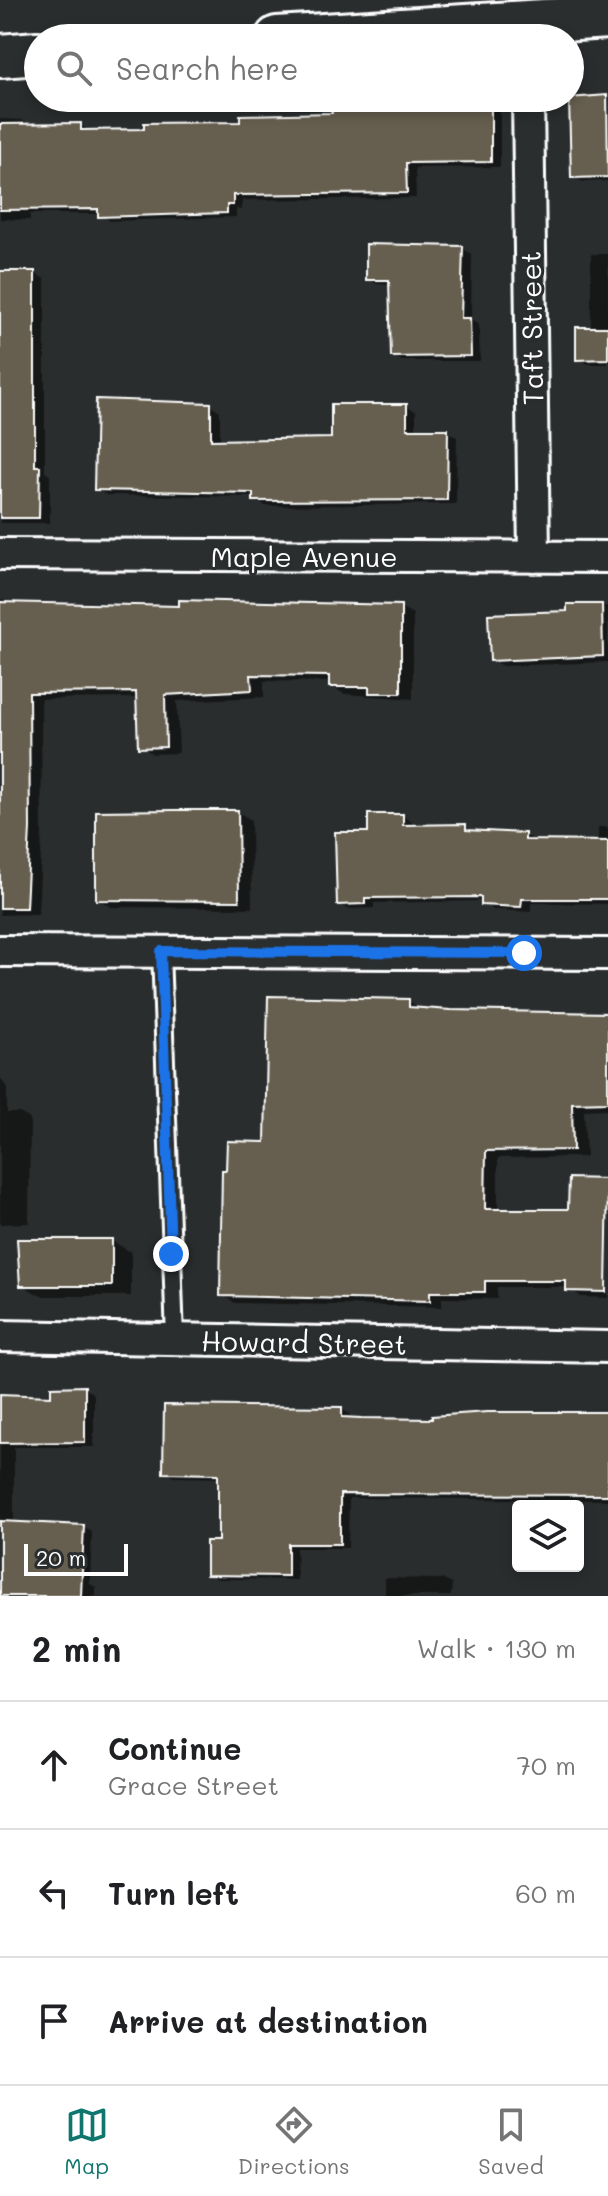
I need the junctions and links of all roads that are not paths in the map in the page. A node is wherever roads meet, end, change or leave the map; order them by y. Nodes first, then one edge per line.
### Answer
1 (608, 17) edge
2 (564, 24) edge
3 (24, 54) edge
4 (0, 56) edge
5 (528, 112) edge
6 (0, 554) edge
7 (534, 557) junction
8 (608, 557) edge
9 (0, 951) edge
10 (161, 951) junction
11 (608, 954) edge
12 (0, 1336) edge
13 (175, 1339) junction
14 (608, 1347) edge

1 - 2 main road
3 - 4 main road
5 - 7 street, Taft Street
6 - 7 street, Maple Avenue
7 - 8 street, Maple Avenue
9 - 10 street
10 - 11 street
10 - 13 lane
12 - 13 street, Howard Street
13 - 14 street, Howard Street

